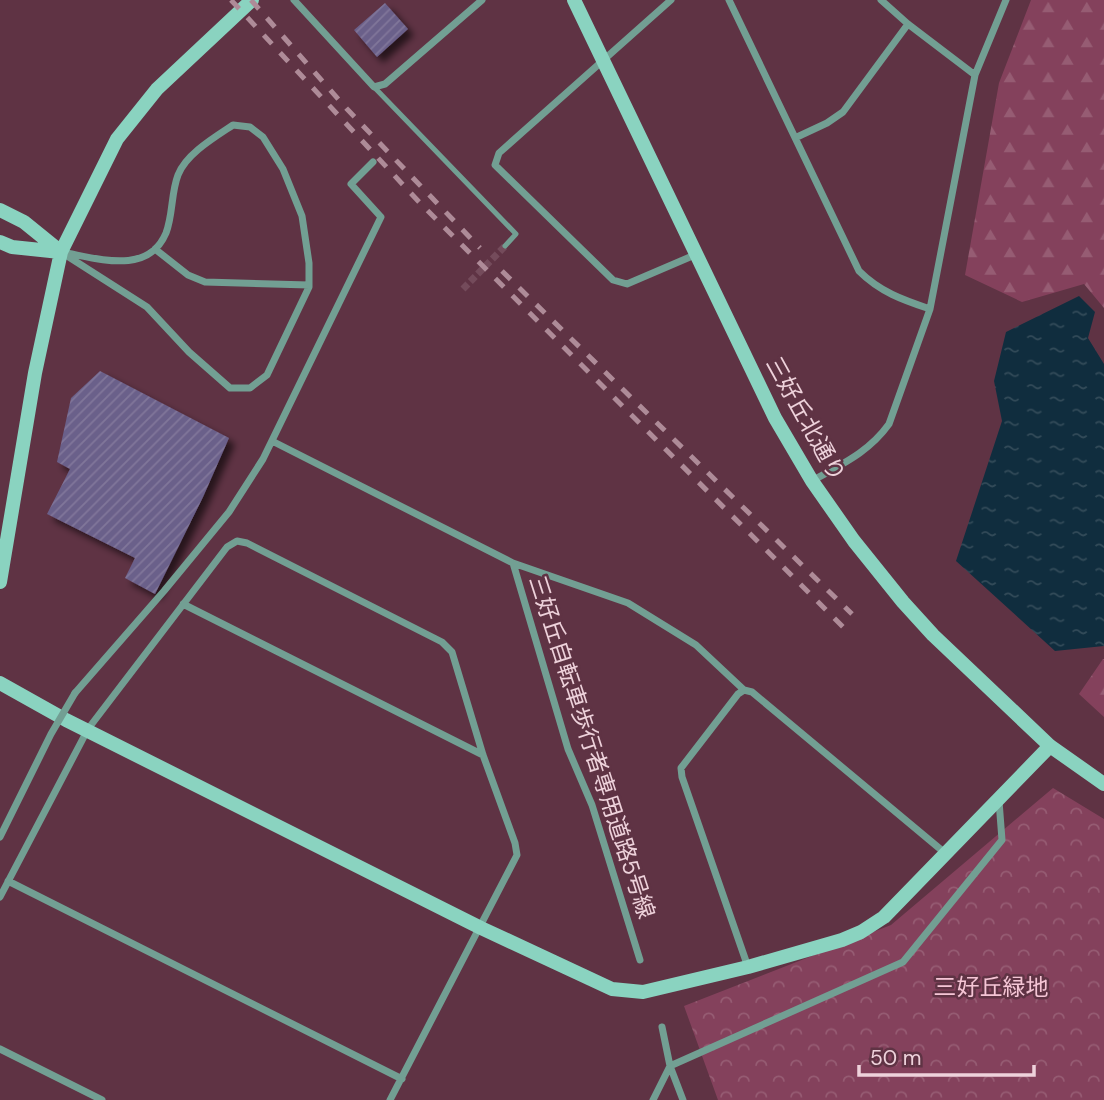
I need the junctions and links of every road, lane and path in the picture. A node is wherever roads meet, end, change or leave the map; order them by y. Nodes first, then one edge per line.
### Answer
1 (252, 0) edge
2 (294, 0) edge
3 (482, 0) edge
4 (574, 0) edge
5 (671, 0) edge
6 (729, 0) edge
7 (881, 0) edge
8 (1006, 0) edge
9 (908, 24) junction
10 (604, 60) junction
11 (975, 75) junction
12 (374, 87) junction
13 (797, 137) junction
14 (373, 162) dead end
15 (0, 210) edge
16 (0, 242) edge
17 (505, 246) dead end
18 (155, 249) junction
19 (61, 253) junction
20 (696, 254) junction
21 (309, 285) junction
22 (930, 309) junction
23 (272, 441) junction
24 (812, 481) junction
25 (513, 563) junction
26 (0, 582) edge
27 (183, 604) junction
28 (0, 683) edge
29 (744, 690) junction
30 (88, 729) junction
31 (1050, 746) junction
32 (484, 755) junction
33 (1104, 784) edge
34 (999, 798) junction
35 (0, 837) edge
36 (945, 853) junction
37 (8, 881) junction
38 (0, 897) edge
39 (481, 928) junction
40 (639, 960) dead end
41 (748, 967) junction
42 (662, 1027) dead end
43 (0, 1049) edge
44 (670, 1066) junction
45 (402, 1079) junction
46 (102, 1100) edge
47 (390, 1100) edge
48 (653, 1100) edge
49 (683, 1100) edge

1 - 19 street
2 - 12 street
3 - 12 street
4 - 10 street, 三好丘北通り
5 - 10 street
6 - 13 street
7 - 9 street
8 - 11 street
9 - 11 street
9 - 13 street
10 - 20 street, 三好丘北通り
10 - 20 street
11 - 22 street
12 - 17 lane
13 - 22 street
14 - 23 street
15 - 19 street
16 - 19 street
18 - 19 street
18 - 21 street
18 - 21 street
19 - 21 street
19 - 26 street
20 - 24 street, 三好丘北通り
22 - 24 street
23 - 25 street, 三好丘自転車歩行者専用道路5号線
23 - 35 street, bridge
24 - 31 street, 三好丘北通り
25 - 29 street
25 - 40 street, 三好丘自転車歩行者専用道路5号線
27 - 30 street
27 - 32 street
27 - 32 street
28 - 30 street
29 - 36 street
29 - 41 street
30 - 37 street
30 - 39 street
31 - 33 street, 三好丘北通り
31 - 34 street
32 - 39 street
34 - 36 street
34 - 44 street
36 - 41 street
37 - 38 street
37 - 45 street
39 - 41 street
39 - 45 street
42 - 44 street
43 - 46 street
44 - 48 street
44 - 49 street
45 - 47 street

